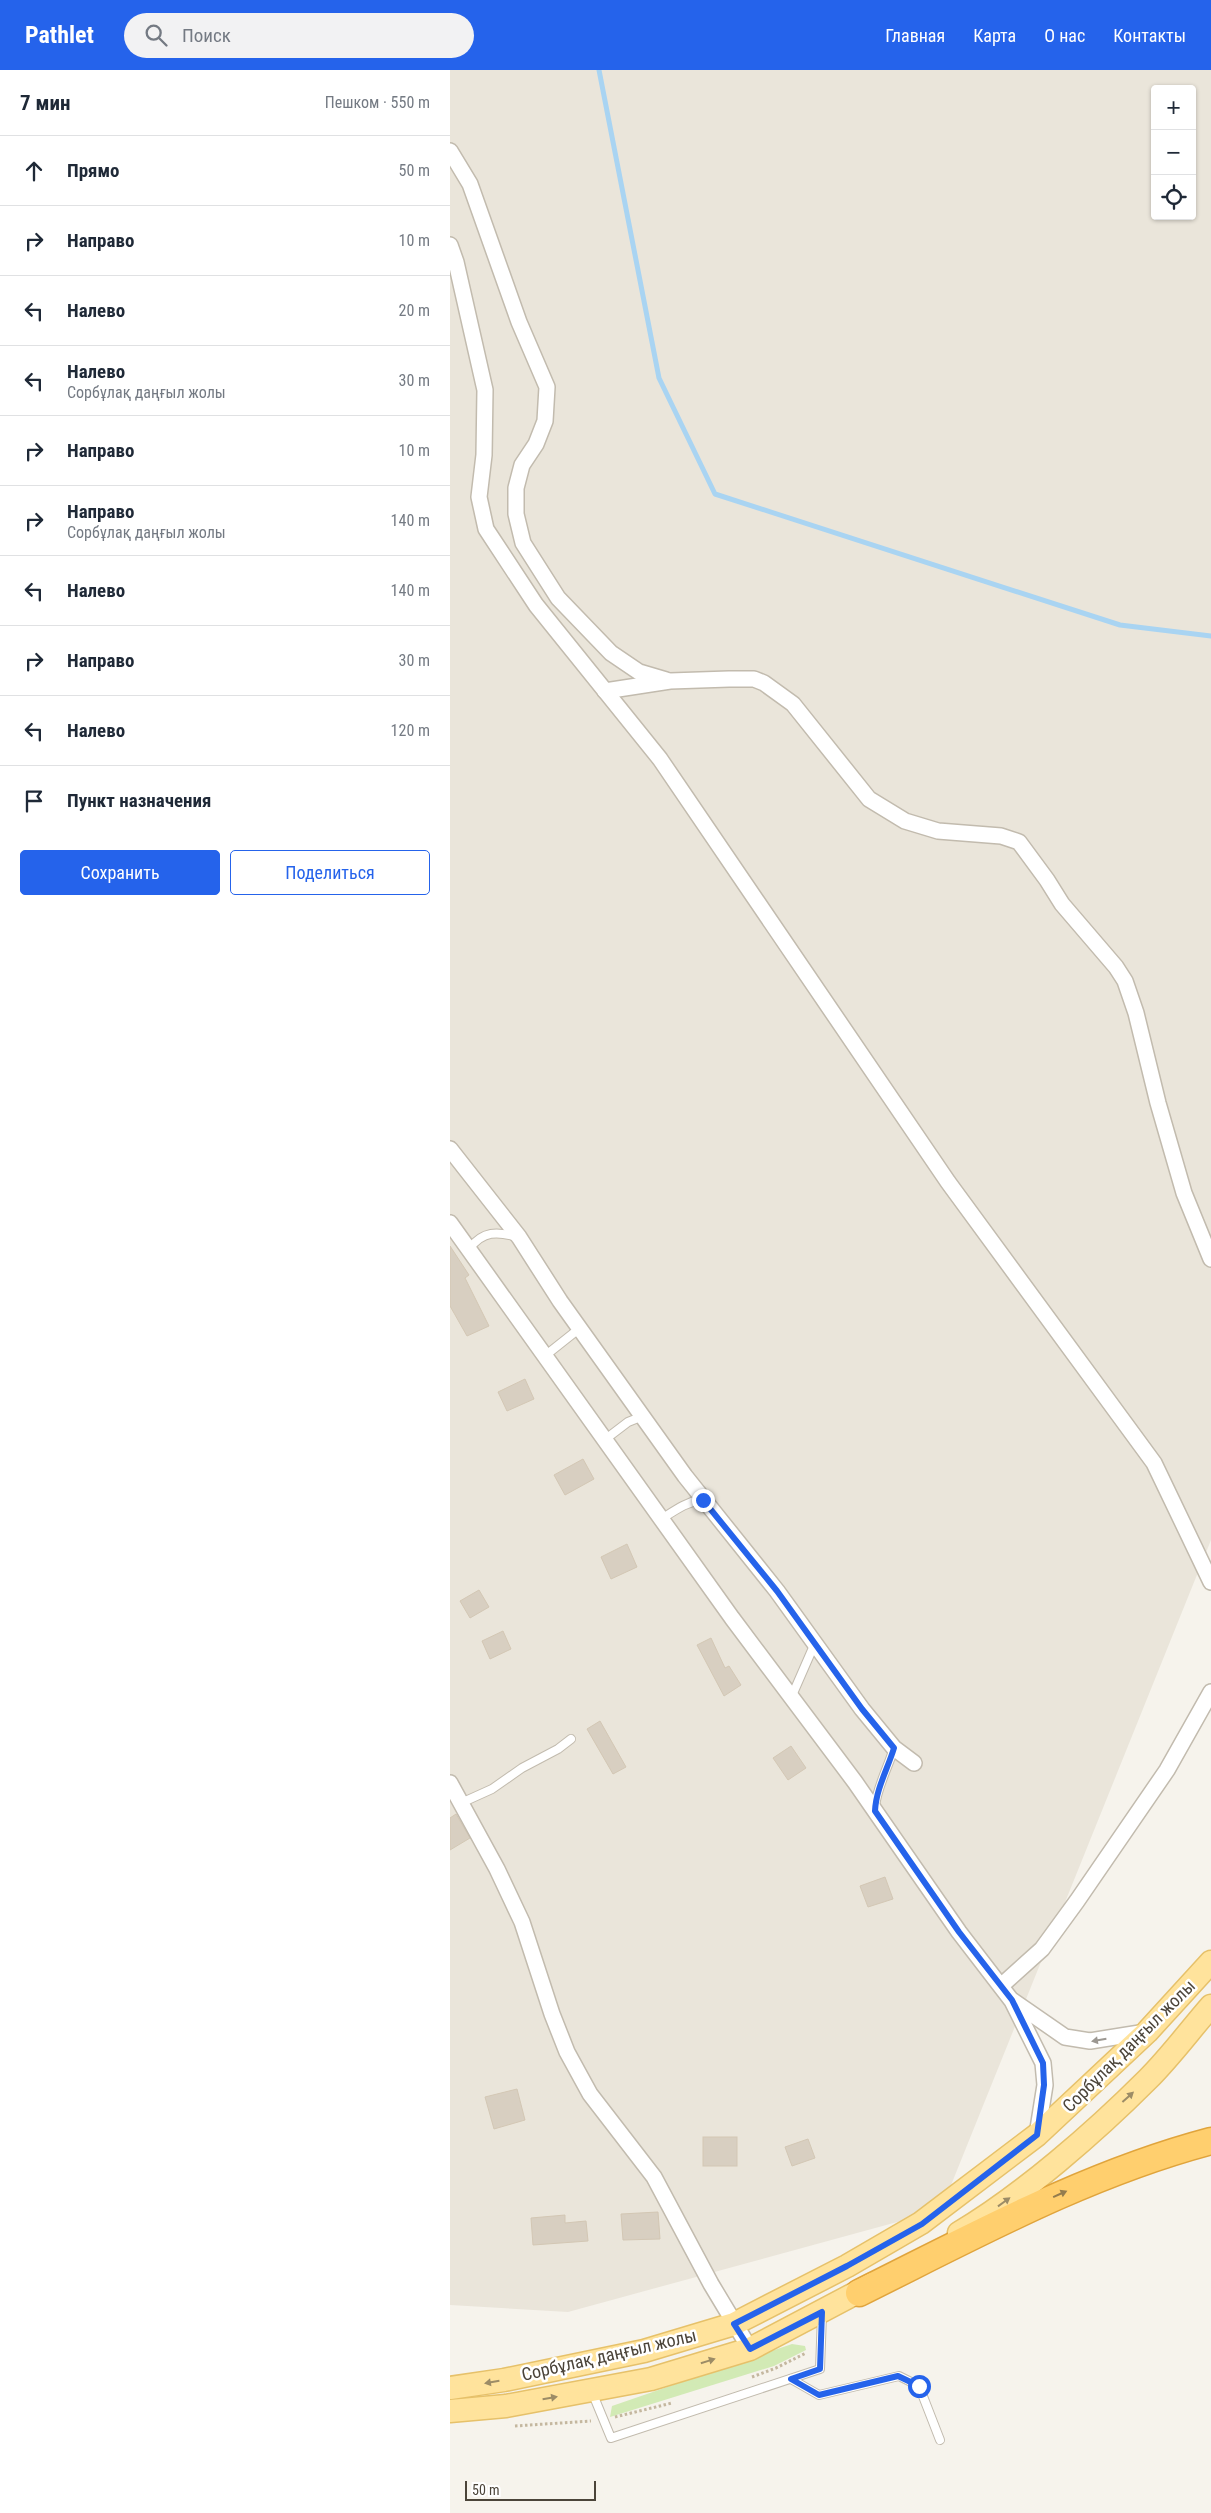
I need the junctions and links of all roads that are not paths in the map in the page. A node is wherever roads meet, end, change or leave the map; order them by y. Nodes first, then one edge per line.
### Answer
1 (450, 151) edge
2 (450, 245) edge
3 (670, 682) junction
4 (605, 690) junction
5 (450, 1150) edge
6 (450, 1223) edge
7 (519, 1237) junction
8 (1211, 1258) edge
9 (477, 1261) junction
10 (580, 1328) junction
11 (546, 1355) junction
12 (643, 1416) junction
13 (609, 1444) junction
14 (703, 1500) junction
15 (668, 1529) junction
16 (1211, 1582) edge
17 (815, 1643) junction
18 (1211, 1692) edge
19 (792, 1698) junction
20 (571, 1738) dead end
21 (894, 1748) junction
22 (914, 1763) dead end
23 (450, 1783) edge
24 (461, 1803) junction
25 (875, 1811) junction
26 (1211, 1962) edge
27 (1002, 1985) junction
28 (1012, 2000) junction
29 (1211, 2006) edge
30 (1147, 2032) junction
31 (1037, 2135) junction
32 (1211, 2141) edge
33 (859, 2293) junction
34 (822, 2312) junction
35 (734, 2324) junction
36 (750, 2349) junction
37 (791, 2379) junction
38 (450, 2388) edge
39 (592, 2390) junction
40 (450, 2411) edge
41 (940, 2440) dead end

1 - 3 street
2 - 4 street
3 - 4 street
3 - 8 street
4 - 16 street
5 - 7 street
6 - 9 street
7 - 9 lane
7 - 10 street
9 - 11 street
10 - 11 lane
10 - 12 street
11 - 13 street
12 - 13 lane
12 - 14 street
13 - 15 street
14 - 15 lane
14 - 17 street
15 - 19 street
17 - 19 lane
17 - 21 street
18 - 27 street
19 - 25 street
20 - 24 lane
21 - 22 street
21 - 25 lane
23 - 24 street
24 - 35 street
25 - 27 street
26 - 30 main road, Сорбұлақ даңғыл жолы
27 - 28 street
30 -> 28 street
28 - 31 street
33 -> 29 main road, Сорбұлақ даңғыл жолы
30 - 31 main road, Сорбұлақ даңғыл жолы
31 - 35 main road, Сорбұлақ даңғыл жолы
33 -> 32 highway
33 - 34 main road, Сорбұлақ даңғыл жолы
34 - 36 main road, Сорбұлақ даңғыл жолы
34 - 37 lane
35 - 36 street
35 -> 38 main road, Сорбұлақ даңғыл жолы
39 -> 36 main road, Сорбұлақ даңғыл жолы
37 - 39 lane
37 - 41 lane
40 -> 39 main road, Сорбұлақ даңғыл жолы

